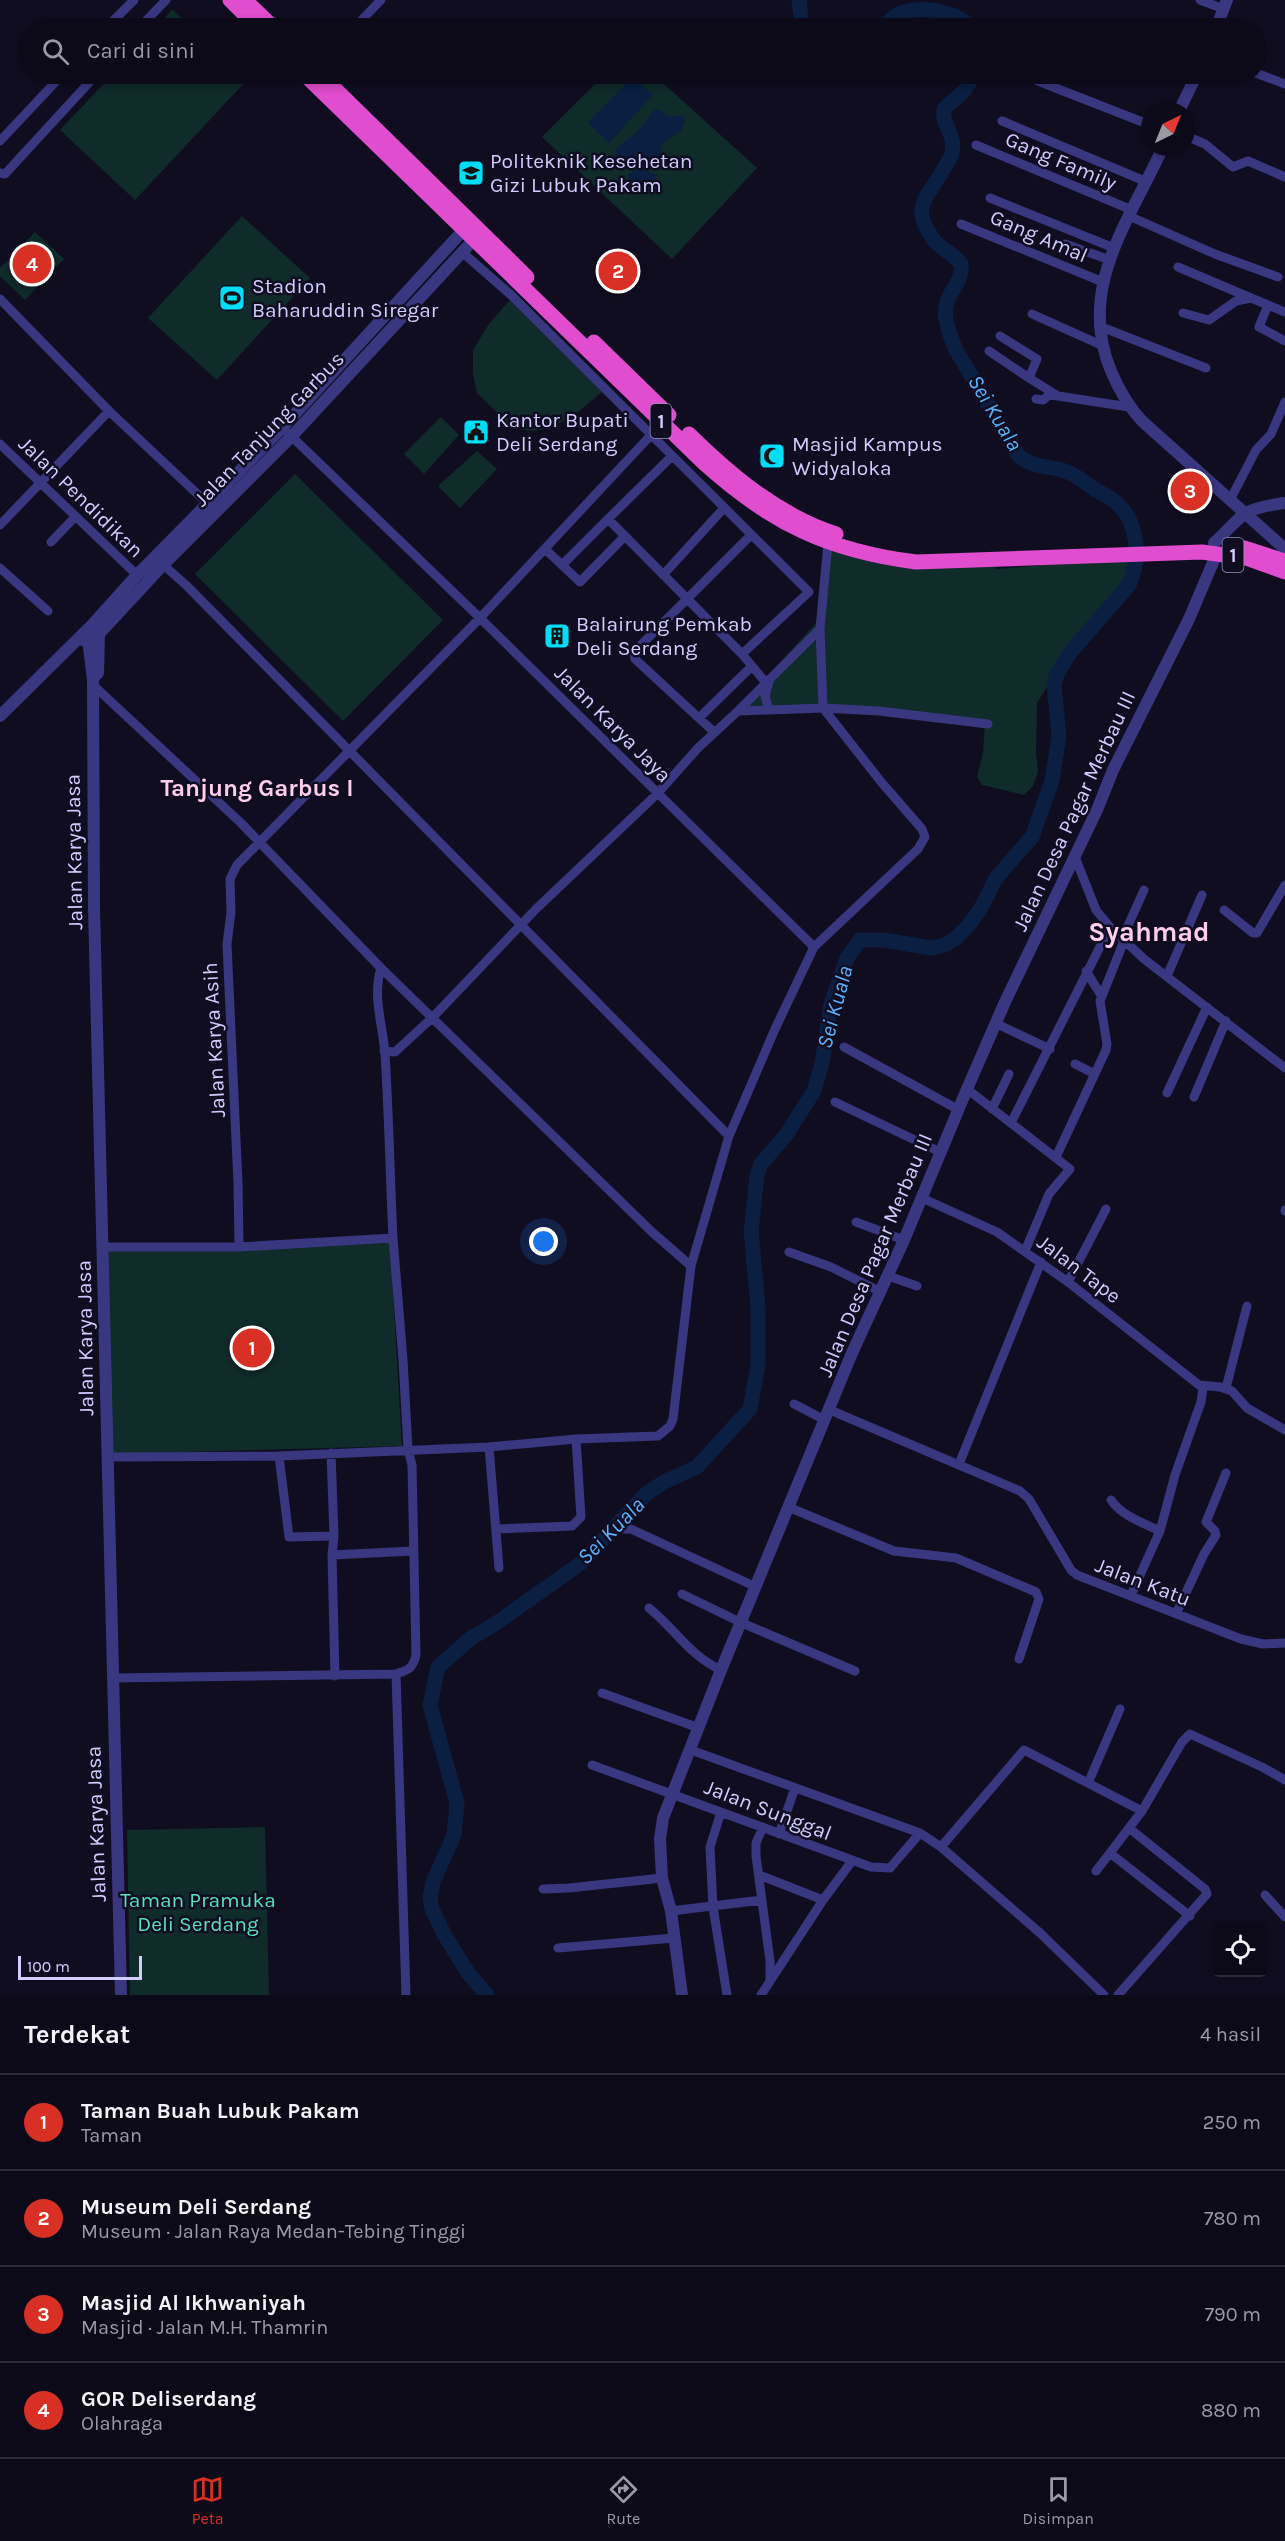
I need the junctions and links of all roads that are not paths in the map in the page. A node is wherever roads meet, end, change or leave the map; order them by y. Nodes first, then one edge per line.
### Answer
1 (134, 0) edge
2 (166, 0) edge
3 (230, 0) edge
4 (245, 0) edge
5 (381, 0) edge
6 (1200, 0) edge
7 (1225, 4) edge
8 (116, 18) edge
9 (149, 18) edge
10 (248, 18) edge
11 (264, 18) edge
12 (364, 18) edge
13 (1267, 77) edge
14 (54, 84) edge
15 (88, 84) edge
16 (315, 84) edge
17 (330, 84) edge
18 (1045, 84) edge
19 (1192, 84) edge
20 (1285, 84) edge
21 (1183, 102) edge
22 (1002, 121) dead end
23 (1141, 121) edge
24 (1195, 140) edge
25 (0, 141) edge
26 (976, 145) dead end
27 (1159, 156) edge
28 (0, 173) edge
29 (1285, 177) edge
30 (1147, 182) junction
31 (990, 198) dead end
32 (1130, 213) junction
33 (961, 224) dead end
34 (472, 231) junction
35 (1065, 244) dead end
36 (462, 252) junction
37 (1112, 254) junction
38 (1178, 267) dead end
39 (1278, 277) dead end
40 (1103, 282) junction
41 (1251, 297) junction
42 (0, 299) edge
43 (1268, 305) junction
44 (1285, 312) edge
45 (1183, 313) dead end
46 (1032, 314) dead end
47 (1099, 326) junction
48 (1000, 336) dead end
49 (1285, 341) edge
50 (1101, 345) junction
51 (989, 351) dead end
52 (1206, 368) dead end
53 (1029, 378) junction
54 (1058, 396) junction
55 (1036, 399) dead end
56 (1285, 402) edge
57 (1129, 407) junction
58 (110, 411) junction
59 (1282, 415) edge
60 (287, 432) junction
61 (651, 435) junction
62 (0, 444) edge
63 (672, 456) junction
64 (42, 483) junction
65 (1230, 500) junction
66 (207, 503) junction
67 (1285, 503) edge
68 (724, 508) junction
69 (1243, 513) junction
70 (75, 517) junction
71 (608, 519) junction
72 (0, 525) edge
73 (751, 535) junction
74 (625, 536) junction
75 (51, 542) dead end
76 (828, 543) junction
77 (1216, 548) junction
78 (545, 549) junction
79 (1285, 549) edge
80 (1115, 551) junction
81 (159, 561) junction
82 (1285, 561) edge
83 (562, 565) junction
84 (0, 568) edge
85 (1285, 572) edge
86 (137, 575) junction
87 (663, 575) junction
88 (809, 592) junction
89 (687, 598) junction
90 (822, 600) junction
91 (48, 611) dead end
92 (480, 618) junction
93 (820, 628) junction
94 (89, 635) junction
95 (742, 654) junction
96 (752, 666) junction
97 (769, 680) junction
98 (92, 682) junction
99 (823, 708) junction
100 (769, 709) junction
101 (738, 711) junction
102 (0, 716) edge
103 (699, 718) junction
104 (988, 724) dead end
105 (714, 732) junction
106 (348, 750) junction
107 (657, 794) junction
108 (259, 842) junction
109 (1074, 859) junction
110 (1285, 885) edge
111 (1144, 890) dead end
112 (1202, 895) dead end
113 (1224, 910) dead end
114 (521, 924) junction
115 (1110, 927) junction
116 (1123, 940) junction
117 (814, 946) junction
118 (1090, 966) junction
119 (381, 968) junction
120 (1167, 976) junction
121 (1102, 995) junction
122 (1207, 1007) junction
123 (432, 1018) junction
124 (1226, 1021) junction
125 (995, 1023) junction
126 (844, 1047) dead end
127 (1050, 1049) junction
128 (384, 1051) junction
129 (1075, 1064) dead end
130 (1285, 1068) edge
131 (1009, 1074) dead end
132 (1095, 1074) junction
133 (967, 1089) junction
134 (1167, 1093) dead end
135 (1194, 1097) dead end
136 (835, 1102) dead end
137 (992, 1109) junction
138 (958, 1110) junction
139 (1011, 1123) junction
140 (729, 1136) junction
141 (940, 1152) junction
142 (1056, 1156) junction
143 (922, 1198) junction
144 (1106, 1209) dead end
145 (856, 1222) dead end
146 (393, 1238) junction
147 (904, 1240) junction
148 (102, 1247) junction
149 (239, 1247) junction
150 (1025, 1251) junction
151 (789, 1252) dead end
152 (1041, 1262) junction
153 (691, 1266) junction
154 (888, 1276) junction
155 (1068, 1282) junction
156 (917, 1286) dead end
157 (881, 1292) junction
158 (1247, 1306) dead end
159 (1207, 1387) junction
160 (1226, 1388) junction
161 (794, 1404) dead end
162 (827, 1415) junction
163 (1285, 1430) edge
164 (576, 1439) junction
165 (489, 1447) junction
166 (408, 1449) junction
167 (332, 1453) junction
168 (279, 1456) junction
169 (108, 1457) junction
170 (959, 1464) junction
171 (1226, 1473) dead end
172 (1111, 1500) dead end
173 (788, 1506) junction
174 (496, 1529) junction
175 (624, 1529) dead end
176 (1160, 1531) junction
177 (334, 1536) junction
178 (413, 1551) junction
179 (332, 1555) junction
180 (498, 1568) dead end
181 (756, 1587) junction
182 (682, 1594) dead end
183 (1131, 1595) junction
184 (649, 1608) dead end
185 (1176, 1614) junction
186 (742, 1623) junction
187 (1283, 1643) edge
188 (1019, 1659) dead end
189 (721, 1670) junction
190 (855, 1671) dead end
191 (396, 1674) junction
192 (335, 1676) junction
193 (112, 1678) junction
194 (602, 1693) dead end
195 (1120, 1709) dead end
196 (699, 1728) junction
197 (691, 1750) junction
198 (592, 1765) dead end
199 (1285, 1780) edge
200 (1089, 1781) junction
201 (795, 1788) junction
202 (672, 1794) junction
203 (1142, 1811) junction
204 (721, 1812) junction
205 (763, 1827) junction
206 (1129, 1828) junction
207 (920, 1833) junction
208 (779, 1834) junction
209 (941, 1847) junction
210 (1110, 1853) junction
211 (852, 1861) junction
212 (1096, 1871) dead end
213 (759, 1875) junction
214 (662, 1878) junction
215 (543, 1889) dead end
216 (1265, 1895) dead end
217 (762, 1900) junction
218 (823, 1900) junction
219 (713, 1906) junction
220 (670, 1911) junction
221 (1190, 1916) junction
222 (1285, 1917) edge
223 (674, 1938) junction
224 (558, 1948) dead end
225 (770, 1980) junction
226 (121, 1995) edge
227 (406, 1995) edge
228 (682, 1995) edge
229 (727, 1995) edge
230 (761, 1995) edge
231 (1104, 1995) edge
232 (1118, 1995) edge

1 - 8 street
2 - 9 street
3 - 10 highway
4 - 11 highway
5 - 12 street
6 - 7 street
13 - 20 street
14 - 25 street
15 - 28 street
16 - 34 highway, 1
17 - 34 highway, 1
18 - 23 street
19 - 21 street
22 - 30 street
24 - 29 street
26 - 32 street, Gang Family
27 - 30 street
30 - 32 street
31 - 37 street
32 - 37 street
32 - 39 street, Gang Family
33 - 40 street, Gang Amal
34 - 36 street, Jalan Tanjung Garbus
34 - 60 street, Jalan Tanjung Garbus
34 - 76 highway, 1
34 - 80 highway, 1
35 - 37 street
36 - 60 street, Jalan Tanjung Garbus
36 - 61 street
37 - 40 street
38 - 41 street
40 - 47 street
41 - 43 street
41 - 45 street
42 - 58 street
43 - 44 street
43 - 49 street
46 - 50 street
47 - 50 street
47 - 52 street
48 - 53 street
50 - 57 street
51 - 53 street
53 - 54 street
54 - 55 street
54 - 57 street
56 - 59 street
57 - 65 street
58 - 64 street
58 - 66 street
59 - 65 street
60 - 66 street, Jalan Tanjung Garbus
60 - 81 street, Jalan Tanjung Garbus
60 - 92 street, Jalan Karya Jaya
61 - 63 street
61 - 78 street, Jalan Karya Asih
62 - 64 street, Jalan Pendidikan
63 - 68 street
63 - 71 street
64 - 70 street, Jalan Pendidikan
64 - 72 street
65 - 69 street
66 - 81 street, Jalan Tanjung Garbus
67 - 69 street
68 - 73 street
68 - 87 street
69 - 77 street
69 - 79 street
70 - 75 street
70 - 86 street, Jalan Pendidikan
71 - 74 street
71 - 83 street
73 - 88 street
73 - 89 street
74 - 83 street
74 - 87 street
76 - 80 highway, 1
76 - 90 street
77 - 80 highway, 1
77 - 82 highway, 1
77 - 85 highway, 1
77 - 109 street, Jalan Desa Pagar Merbau III
78 - 83 street
78 - 92 street, Jalan Karya Asih
81 - 86 street, Jalan Tanjung Garbus
81 - 94 street, Jalan Tanjung Garbus
81 - 106 street
84 - 91 street
86 - 94 street, Jalan Tanjung Garbus
87 - 89 street
88 - 90 street
88 - 95 street
89 - 95 street
89 - 103 street
90 - 93 street
92 - 106 street, Jalan Karya Asih
92 - 107 street, Jalan Karya Jaya
93 - 97 street
93 - 99 street
94 - 98 street, Jalan Karya Jasa
94 - 102 street, Jalan Tanjung Garbus
95 - 96 street
96 - 97 street
96 - 103 street
97 - 100 street
97 - 101 street
98 - 108 street
98 - 148 street, Jalan Karya Jasa
99 - 100 street
99 - 104 street
99 - 117 street
100 - 101 street
101 - 105 street
103 - 105 street
105 - 107 street
106 - 108 street, Jalan Karya Asih
106 - 114 street
107 - 114 street
107 - 117 street, Jalan Karya Jaya
108 - 119 street
108 - 149 street, Jalan Karya Asih
109 - 115 street
109 - 125 street, Jalan Desa Pagar Merbau III
110 - 113 street
111 - 116 street
112 - 120 street
114 - 123 street
114 - 140 street
115 - 116 street
115 - 118 street
116 - 120 street
116 - 121 street
117 - 140 street
118 - 121 street
118 - 127 street
119 - 123 street
119 - 128 street
120 - 122 street
121 - 132 street
122 - 124 street
122 - 134 street
123 - 128 street
123 - 153 street
124 - 130 street
124 - 135 street
125 - 127 street
125 - 133 street, Jalan Desa Pagar Merbau III
126 - 138 street
127 - 139 street
128 - 146 street
129 - 132 street
131 - 137 street
132 - 142 street
133 - 137 street
133 - 138 street, Jalan Desa Pagar Merbau III
136 - 141 street
137 - 139 street
138 - 141 street, Jalan Desa Pagar Merbau III
139 - 142 street
140 - 153 street
141 - 143 street, Jalan Desa Pagar Merbau III
142 - 150 street
143 - 147 street, Jalan Desa Pagar Merbau III
143 - 150 street, Jalan Tape
144 - 155 street
145 - 147 street
146 - 149 street
146 - 166 street
147 - 154 street, Jalan Desa Pagar Merbau III
148 - 149 street
148 - 169 street, Jalan Karya Jasa
150 - 152 street, Jalan Tape
151 - 157 street
152 - 155 street, Jalan Tape
152 - 170 street
153 - 164 street
154 - 156 street
154 - 157 street, Jalan Desa Pagar Merbau III
155 - 159 street, Jalan Tape
157 - 162 street, Jalan Desa Pagar Merbau III
158 - 160 street
159 - 160 street
159 - 176 street
160 - 163 street
161 - 162 street, Jalan Katu
162 - 170 street, Jalan Katu
162 - 173 street, Jalan Desa Pagar Merbau III
164 - 165 street
164 - 174 street
165 - 166 street
165 - 174 street
166 - 167 street
166 - 178 street
167 - 168 street
167 - 177 street
168 - 169 street
168 - 177 street
169 - 193 street, Jalan Karya Jasa
170 - 183 street, Jalan Katu
171 - 185 street
172 - 176 street
173 - 181 street, Jalan Desa Pagar Merbau III
173 - 188 street
174 - 180 street
175 - 181 street
176 - 183 street
177 - 179 street
178 - 179 street
178 - 191 street
179 - 192 street
181 - 186 street, Jalan Desa Pagar Merbau III
182 - 186 street
183 - 185 street, Jalan Katu
184 - 189 street
185 - 187 street, Jalan Katu
186 - 189 street, Jalan Desa Pagar Merbau III
186 - 190 street
189 - 196 street, Jalan Desa Pagar Merbau III
191 - 192 street
191 - 227 street
192 - 193 street
193 - 226 street, Jalan Karya Jasa
194 - 196 street
195 - 200 street
196 - 197 street, Jalan Desa Pagar Merbau III
197 - 201 street
197 - 202 street, Jalan Desa Pagar Merbau III
198 - 202 street, Jalan Sunggal
199 - 203 street
200 - 203 street
200 - 209 street
201 - 207 street
201 - 208 street
202 - 204 street, Jalan Sunggal
202 - 214 street, Jalan Desa Pagar Merbau III
203 - 206 street
204 - 205 street, Jalan Sunggal
204 - 219 street
205 - 208 street, Jalan Sunggal
205 - 213 street
206 - 210 street
206 - 221 street
207 - 209 street
207 - 211 street, Jalan Sunggal
208 - 211 street, Jalan Sunggal
209 - 231 street
210 - 212 street
210 - 221 street
211 - 218 street
213 - 217 street
213 - 218 street
214 - 215 street
214 - 220 street, Jalan Desa Pagar Merbau III
216 - 222 street
217 - 219 street
217 - 225 street
218 - 225 street
219 - 220 street
219 - 229 street
220 - 223 street, Jalan Desa Pagar Merbau III
221 - 232 street
223 - 224 street
223 - 228 street, Jalan Desa Pagar Merbau III
225 - 230 street

